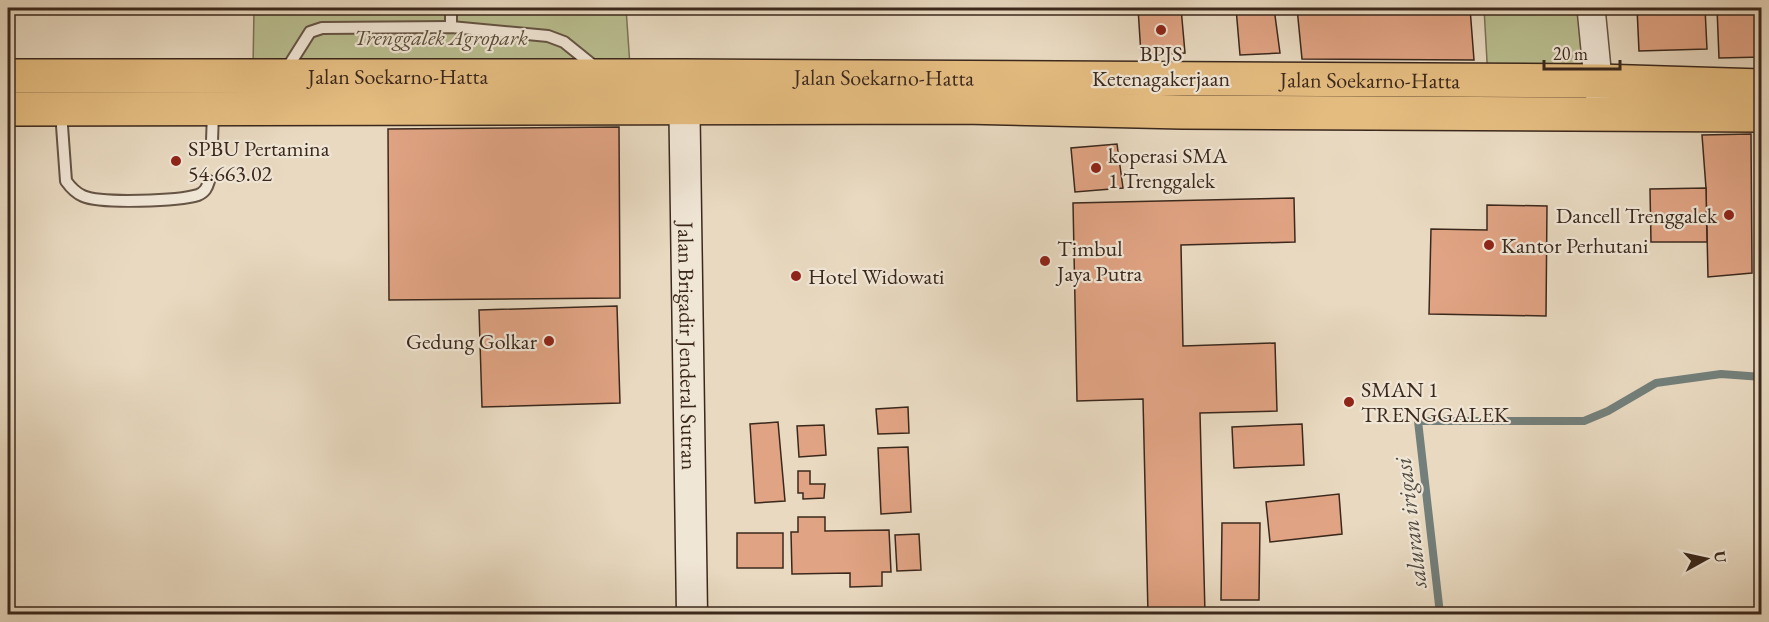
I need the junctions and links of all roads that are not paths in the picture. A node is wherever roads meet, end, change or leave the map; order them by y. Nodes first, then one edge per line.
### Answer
1 (451, 8) edge
2 (1591, 8) edge
3 (451, 27) junction
4 (8, 76) edge
5 (283, 76) junction
6 (607, 76) junction
7 (1599, 81) junction
8 (1761, 86) edge
9 (684, 92) junction
10 (63, 93) junction
11 (1309, 96) junction
12 (213, 102) junction
13 (8, 110) edge
14 (1601, 113) junction
15 (1761, 115) edge
16 (209, 181) dead end
17 (692, 615) edge

1 - 3 lane
2 - 7 street
3 - 5 lane
3 - 6 lane
4 - 10 highway, Jalan Soekarno-Hatta
5 - 6 highway, Jalan Soekarno-Hatta
5 - 12 highway, Jalan Soekarno-Hatta
6 - 9 highway, Jalan Soekarno-Hatta
7 - 8 highway, Jalan Soekarno-Hatta
7 - 11 highway, Jalan Soekarno-Hatta
7 - 14 street
9 - 11 highway, Jalan Soekarno-Hatta
9 - 12 highway, Jalan Soekarno-Hatta
9 - 17 main road, Jalan Brigadir Jenderal Sutran
10 - 12 highway, Jalan Soekarno-Hatta
10 - 13 highway, Jalan Soekarno-Hatta
10 - 16 lane
11 - 14 highway, Jalan Soekarno-Hatta
14 - 15 highway, Jalan Soekarno-Hatta

